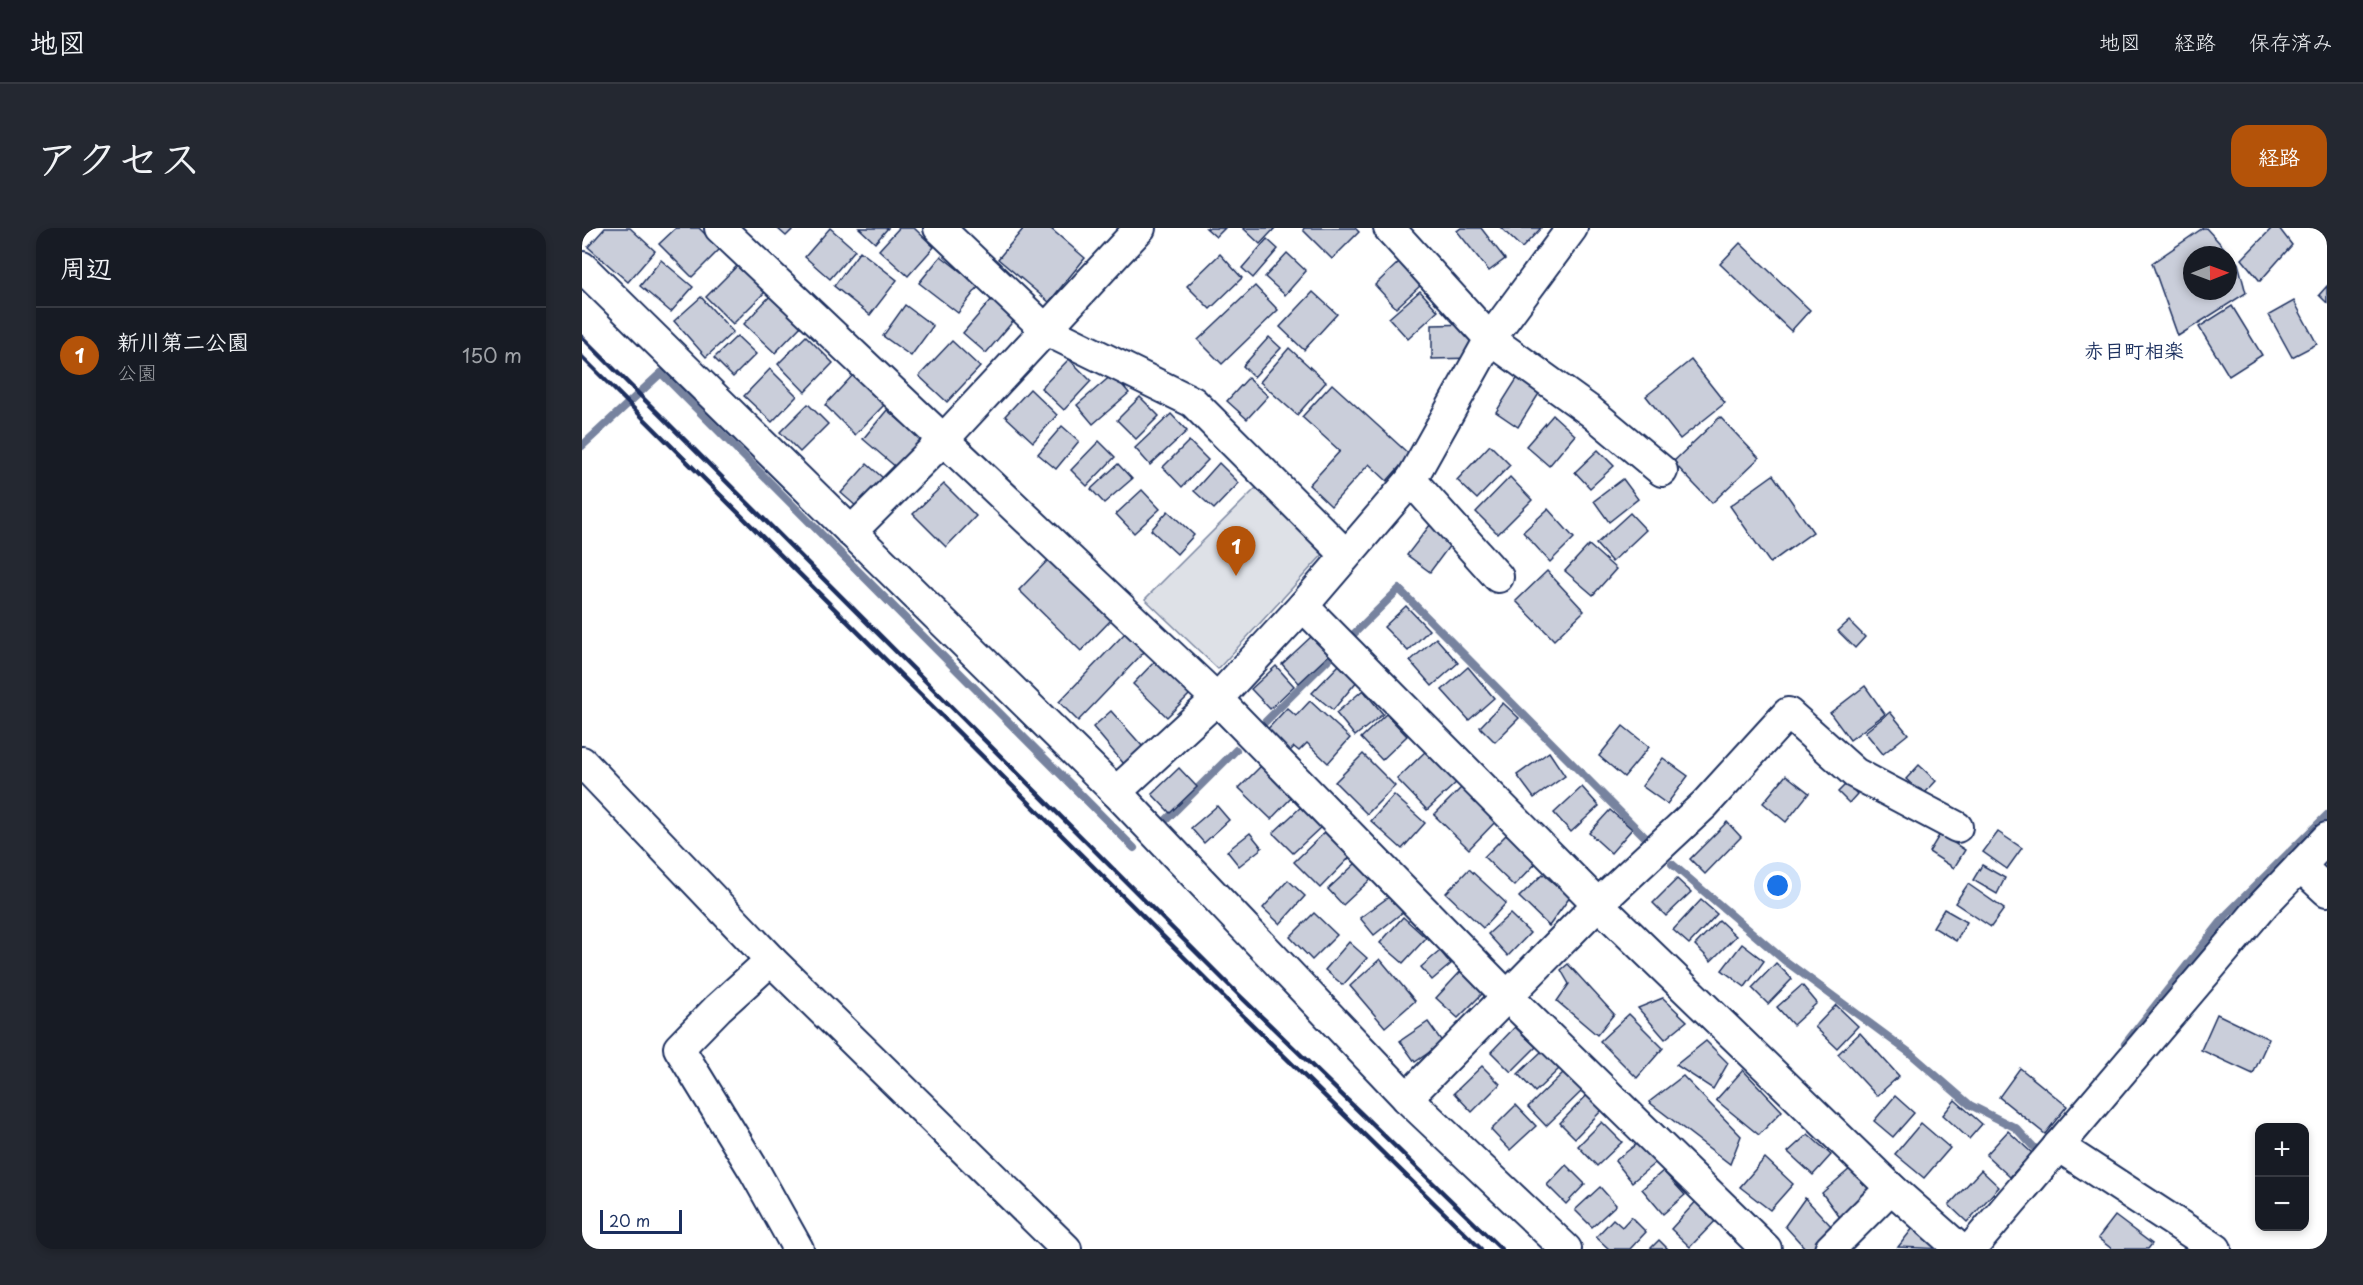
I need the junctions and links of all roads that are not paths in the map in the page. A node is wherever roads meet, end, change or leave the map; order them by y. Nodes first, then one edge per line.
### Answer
1 (720, 228) edge
2 (939, 228) edge
3 (1140, 228) edge
4 (1389, 228) edge
5 (1572, 228) edge
6 (582, 267) edge
7 (1046, 330) junction
8 (1490, 339) junction
9 (943, 440) junction
10 (1662, 471) dead end
11 (1412, 480) junction
12 (851, 532) junction
13 (1345, 554) junction
14 (1498, 577) dead end
15 (1303, 606) junction
16 (1217, 699) junction
17 (582, 762) edge
18 (1116, 792) junction
19 (1957, 827) dead end
20 (2327, 838) edge
21 (2300, 866) junction
22 (2327, 891) edge
23 (1598, 904) junction
24 (771, 960) junction
25 (1506, 995) junction
26 (1407, 1098) junction
27 (2058, 1146) junction
28 (1891, 1188) junction
29 (798, 1249) edge
30 (1066, 1249) edge
31 (1566, 1249) edge
32 (1766, 1249) edge
33 (1830, 1249) edge
34 (1960, 1249) edge
35 (1971, 1249) edge
36 (2216, 1249) edge

1 - 9 street
2 - 7 street
3 - 7 street
4 - 8 street
5 - 8 street
6 - 12 street
7 - 9 street
7 - 13 street
8 - 10 street
8 - 11 street
9 - 12 street
9 - 16 street
11 - 13 street
11 - 14 street
12 - 18 street
13 - 15 street
15 - 16 street
15 - 23 street
16 - 18 street
16 - 25 street
17 - 24 street
18 - 26 street
19 - 23 street
20 - 21 street
21 - 22 street
21 - 27 street
23 - 25 street
23 - 28 street
24 - 29 street
24 - 30 street
25 - 26 street
25 - 32 street
26 - 31 street
27 - 35 street
27 - 36 street
28 - 33 street
28 - 34 street

